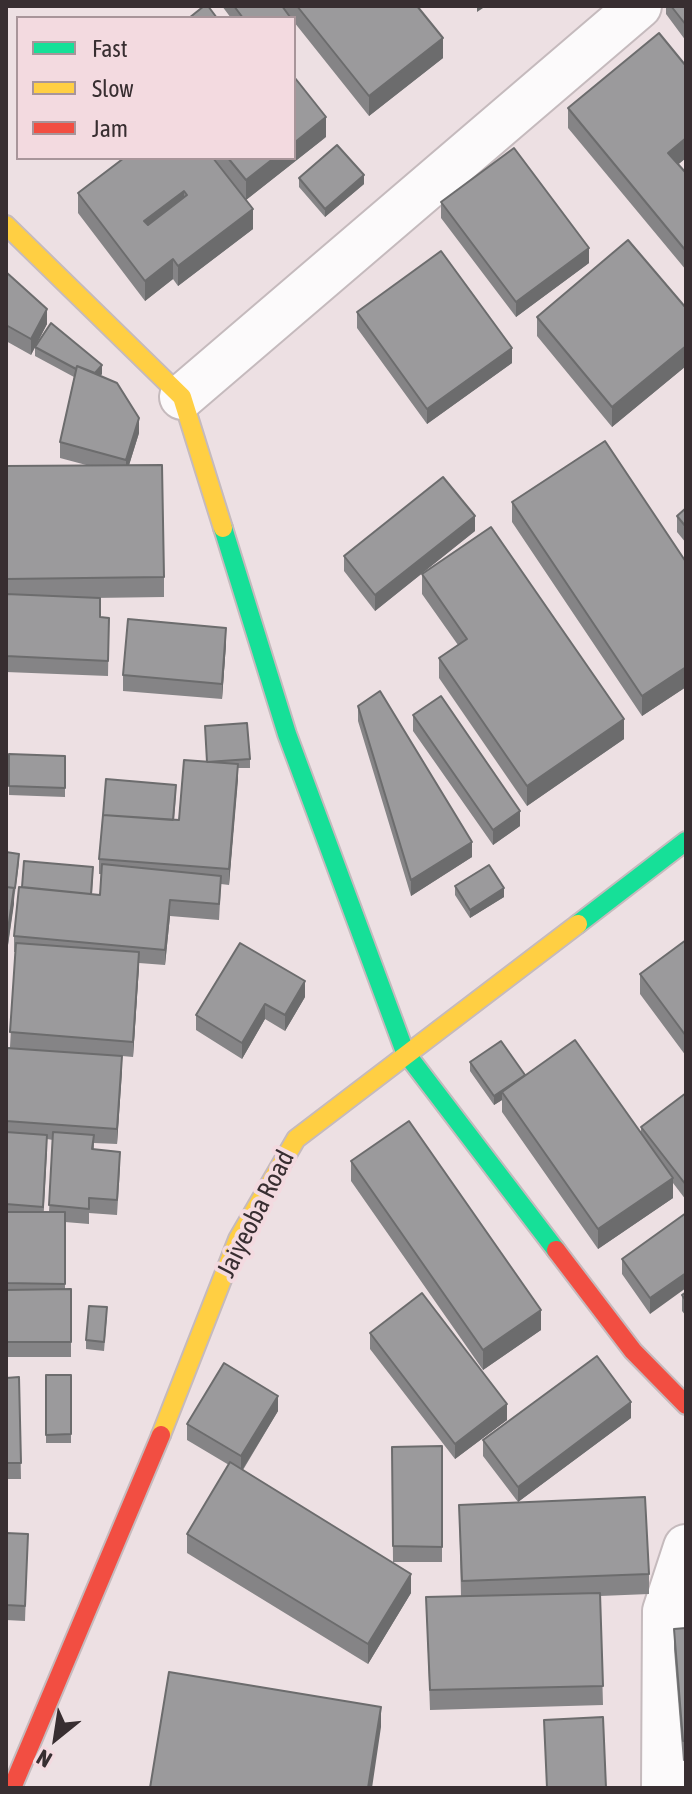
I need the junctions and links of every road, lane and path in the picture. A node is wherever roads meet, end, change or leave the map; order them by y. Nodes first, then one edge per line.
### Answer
1 (639, 6) edge
2 (6, 225) edge
3 (182, 397) junction
4 (686, 841) edge
5 (405, 1052) junction
6 (686, 1405) edge
7 (686, 1547) edge
8 (18, 1738) edge
9 (12, 1788) edge
10 (664, 1788) edge

1 - 3 street
2 - 3 street
3 - 5 street
4 - 5 street, Jaiyeoba Road
5 - 6 street
5 - 8 street, Jaiyeoba Road
7 - 10 street
8 - 9 street, Jaiyeoba Road

